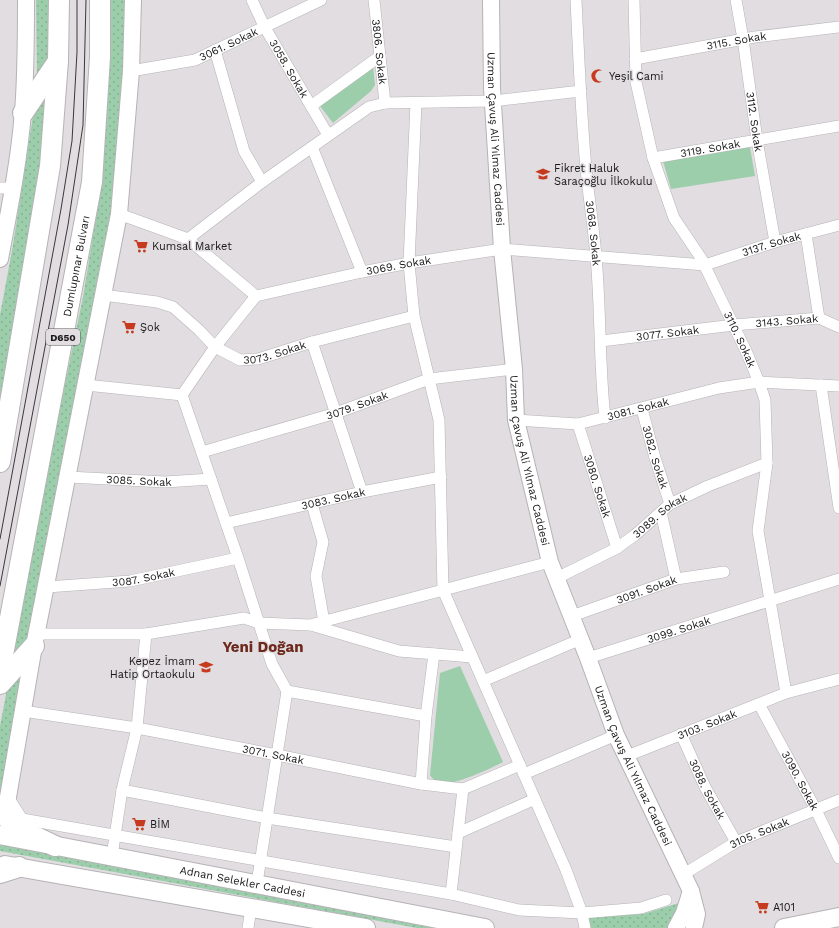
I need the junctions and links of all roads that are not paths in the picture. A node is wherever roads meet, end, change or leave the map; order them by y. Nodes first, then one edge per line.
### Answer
1 (26, 0) edge
2 (58, 0) edge
3 (100, 0) edge
4 (133, 0) edge
5 (252, 0) edge
6 (374, 0) edge
7 (491, 0) edge
8 (576, 0) edge
9 (634, 0) edge
10 (736, 0) edge
11 (315, 1) edge
12 (264, 26) junction
13 (839, 27) edge
14 (743, 39) junction
15 (215, 50) junction
16 (380, 56) junction
17 (635, 59) junction
18 (58, 61) junction
19 (131, 71) junction
20 (581, 91) junction
21 (493, 101) junction
22 (385, 103) junction
23 (416, 103) junction
24 (311, 106) junction
25 (23, 113) junction
26 (839, 126) edge
27 (328, 135) junction
28 (757, 140) junction
29 (312, 147) junction
30 (653, 158) junction
31 (262, 182) junction
32 (6, 188) edge
33 (119, 214) junction
34 (839, 225) edge
35 (806, 234) junction
36 (188, 239) junction
37 (775, 242) junction
38 (502, 249) junction
39 (596, 256) junction
40 (0, 259) edge
41 (409, 263) junction
42 (705, 266) junction
43 (362, 272) junction
44 (103, 295) junction
45 (256, 296) junction
46 (414, 316) junction
47 (819, 318) junction
48 (734, 325) junction
49 (839, 327) edge
50 (312, 342) junction
51 (601, 342) junction
52 (215, 347) junction
53 (514, 369) junction
54 (429, 379) junction
55 (759, 382) junction
56 (86, 385) junction
57 (821, 385) junction
58 (839, 386) edge
59 (182, 395) junction
60 (642, 409) junction
61 (336, 413) junction
62 (605, 418) junction
63 (516, 420) junction
64 (578, 424) junction
65 (202, 452) junction
66 (0, 462) edge
67 (767, 463) junction
68 (68, 477) junction
69 (441, 477) junction
70 (211, 479) junction
71 (362, 492) junction
72 (312, 504) junction
73 (670, 504) junction
74 (839, 508) edge
75 (661, 512) junction
76 (226, 523) junction
77 (616, 548) junction
78 (238, 558) junction
79 (550, 562) junction
80 (724, 572) dead end
81 (557, 578) junction
82 (676, 578) junction
83 (839, 579) edge
84 (47, 587) junction
85 (443, 590) junction
86 (770, 601) junction
87 (572, 616) junction
88 (324, 622) junction
89 (259, 623) junction
90 (310, 625) junction
91 (146, 634) junction
92 (581, 639) junction
93 (36, 640) junction
94 (434, 654) junction
95 (472, 657) junction
96 (588, 658) junction
97 (0, 671) edge
98 (839, 679) edge
99 (483, 681) junction
100 (0, 684) edge
101 (287, 691) junction
102 (786, 693) junction
103 (760, 704) junction
104 (23, 711) junction
105 (426, 716) junction
106 (137, 728) junction
107 (681, 734) junction
108 (616, 735) junction
109 (277, 755) junction
110 (627, 756) junction
111 (522, 769) junction
112 (421, 784) junction
113 (463, 789) junction
114 (122, 790) junction
115 (535, 799) junction
116 (839, 800) edge
117 (4, 802) edge
118 (815, 808) junction
119 (267, 818) junction
120 (458, 833) junction
121 (0, 835) edge
122 (115, 836) junction
123 (736, 842) junction
124 (55, 846) junction
125 (456, 847) junction
126 (112, 856) junction
127 (839, 858) edge
128 (260, 861) junction
129 (9, 866) edge
130 (0, 873) edge
131 (684, 874) junction
132 (257, 883) junction
133 (692, 891) junction
134 (451, 894) junction
135 (666, 900) dead end
136 (251, 908) junction
137 (582, 913) junction
138 (839, 917) edge
139 (698, 923) edge
140 (248, 928) edge
141 (366, 928) edge
142 (485, 928) edge
143 (586, 928) edge
144 (676, 928) edge
145 (784, 928) edge

1 - 25 street
2 - 18 highway
3 - 97 highway, Dumlupınar Bulvarı / D650
4 - 19 street
5 - 12 street, 3058. Sokak
6 - 16 street, 3806. Sokak
7 - 21 street, Uzman Çavuş Ali Yılmaz Caddesi
8 - 20 street, 3068. Sokak
9 - 17 street, 3110. Sokak
10 - 14 street, 3112. Sokak
11 - 12 street, 3061. Sokak
12 - 15 street, 3061. Sokak
12 - 24 street, 3058. Sokak
13 - 14 street, 3115. Sokak
14 - 17 street, 3115. Sokak
14 - 28 street, 3112. Sokak
15 - 19 street, 3061. Sokak
15 - 31 street
16 - 22 street, 3806. Sokak
16 - 24 street
17 - 30 street, 3110. Sokak
18 - 25 highway
18 - 66 highway
19 - 33 street
20 - 21 street
20 - 39 street, 3068. Sokak
21 - 23 street
21 - 38 street, Uzman Çavuş Ali Yılmaz Caddesi
22 - 23 street
22 - 27 street
23 - 41 street
24 - 27 street, 3058. Sokak
25 - 32 street
26 - 28 street, 3119. Sokak
27 - 29 street
28 - 30 street, 3119. Sokak
28 - 37 street, 3112. Sokak
29 - 31 street
29 - 43 street
30 - 42 street, 3110. Sokak
31 - 36 street
32 - 40 street
33 - 36 street
33 - 44 street
34 - 35 street, 3137. Sokak
35 - 37 street, 3137. Sokak
35 - 47 street
36 - 45 street
37 - 42 street, 3137. Sokak
38 - 39 street, 3069. Sokak
38 - 41 street, 3069. Sokak
38 - 53 street, Uzman Çavuş Ali Yılmaz Caddesi
39 - 42 street, 3069. Sokak
39 - 51 street, 3068. Sokak
41 - 43 street, 3069. Sokak
41 - 46 street
42 - 48 street, 3110. Sokak
43 - 45 street, 3069. Sokak
44 - 52 street, 3073. Sokak
44 - 56 street
45 - 52 street
46 - 50 street, 3073. Sokak
46 - 54 street
47 - 48 street, 3143. Sokak
47 - 49 street, 3143. Sokak
48 - 51 street, 3077. Sokak
48 - 55 street, 3110. Sokak
50 - 52 street, 3073. Sokak
50 - 61 street
51 - 62 street, 3068. Sokak
52 - 59 street
53 - 54 street, 3079. Sokak
53 - 63 street, Uzman Çavuş Ali Yılmaz Caddesi
54 - 61 street, 3079. Sokak
54 - 69 street
55 - 57 street, 3081. Sokak
55 - 60 street, 3081. Sokak
55 - 67 street, 3110. Sokak
56 - 59 street
56 - 68 street
57 - 58 street, 3081. Sokak
57 - 74 street
59 - 65 street
60 - 62 street, 3081. Sokak
60 - 73 street, 3082. Sokak
61 - 65 street, 3079. Sokak
61 - 71 street
62 - 64 street, 3081. Sokak
63 - 64 street, 3081. Sokak
63 - 79 street, Uzman Çavuş Ali Yılmaz Caddesi
64 - 77 street, 3080. Sokak
65 - 70 street
67 - 73 street, 3089. Sokak
67 - 86 street, 3110. Sokak
68 - 70 street, 3085. Sokak
68 - 84 street
69 - 71 street, 3083. Sokak
69 - 85 street
70 - 76 street
71 - 72 street, 3083. Sokak
72 - 76 street, 3083. Sokak
72 - 88 street
73 - 75 street, 3089. Sokak
75 - 77 street, 3089. Sokak
75 - 82 street
76 - 78 street
77 - 81 street, 3089. Sokak
78 - 84 street, 3087. Sokak
78 - 89 street
79 - 81 street, Uzman Çavuş Ali Yılmaz Caddesi
79 - 85 street
80 - 82 street, 3091. Sokak
81 - 87 street, Uzman Çavuş Ali Yılmaz Caddesi
82 - 87 street, 3091. Sokak
83 - 86 street, 3099. Sokak
84 - 93 street
85 - 88 street
85 - 95 street
86 - 96 street, 3099. Sokak
86 - 102 street, 3110. Sokak
87 - 92 street, Uzman Çavuş Ali Yılmaz Caddesi
88 - 90 street
89 - 90 street
89 - 91 street
89 - 101 street
90 - 94 street
91 - 93 street
91 - 106 street
92 - 96 street, Uzman Çavuş Ali Yılmaz Caddesi
92 - 99 street
93 - 100 highway
93 - 104 street
94 - 95 street
94 - 105 street
95 - 99 street
96 - 108 street, Uzman Çavuş Ali Yılmaz Caddesi
98 - 102 street, 3103. Sokak
99 - 111 street
101 - 105 street
101 - 109 street
102 - 103 street, 3103. Sokak
103 - 107 street, 3103. Sokak
103 - 118 street, 3090. Sokak
104 - 106 street, 3071. Sokak
104 - 117 street
105 - 112 street
106 - 109 street, 3071. Sokak
106 - 114 street
107 - 110 street, 3103. Sokak
107 - 123 street, 3088. Sokak
108 - 110 street, Uzman Çavuş Ali Yılmaz Caddesi
108 - 111 street, 3071. Sokak
109 - 112 street, 3071. Sokak
109 - 119 street
110 - 131 street, Uzman Çavuş Ali Yılmaz Caddesi
111 - 113 street, 3071. Sokak
111 - 115 street
112 - 113 street, 3071. Sokak
113 - 120 street
114 - 119 street
114 - 122 street
115 - 120 street
115 - 137 street
116 - 118 street, 3105. Sokak
117 - 122 street
117 - 124 highway
118 - 123 street, 3105. Sokak
118 - 127 street, 3090. Sokak
119 - 125 street
119 - 128 street
120 - 125 street
121 - 124 main road, Adnan Selekler Caddesi
122 - 126 street
122 - 128 street
123 - 131 street, 3105. Sokak
124 - 126 main road, Adnan Selekler Caddesi
125 - 134 street
126 - 132 main road, Adnan Selekler Caddesi
128 - 132 street
128 - 134 street
129 - 130 highway
129 - 136 main road
131 - 133 street, Uzman Çavuş Ali Yılmaz Caddesi
132 - 142 main road, Adnan Selekler Caddesi
133 - 139 street, Uzman Çavuş Ali Yılmaz Caddesi
133 - 144 street
134 - 137 street
135 - 137 street
136 - 140 street
136 - 141 main road
137 - 143 street
138 - 145 main road

